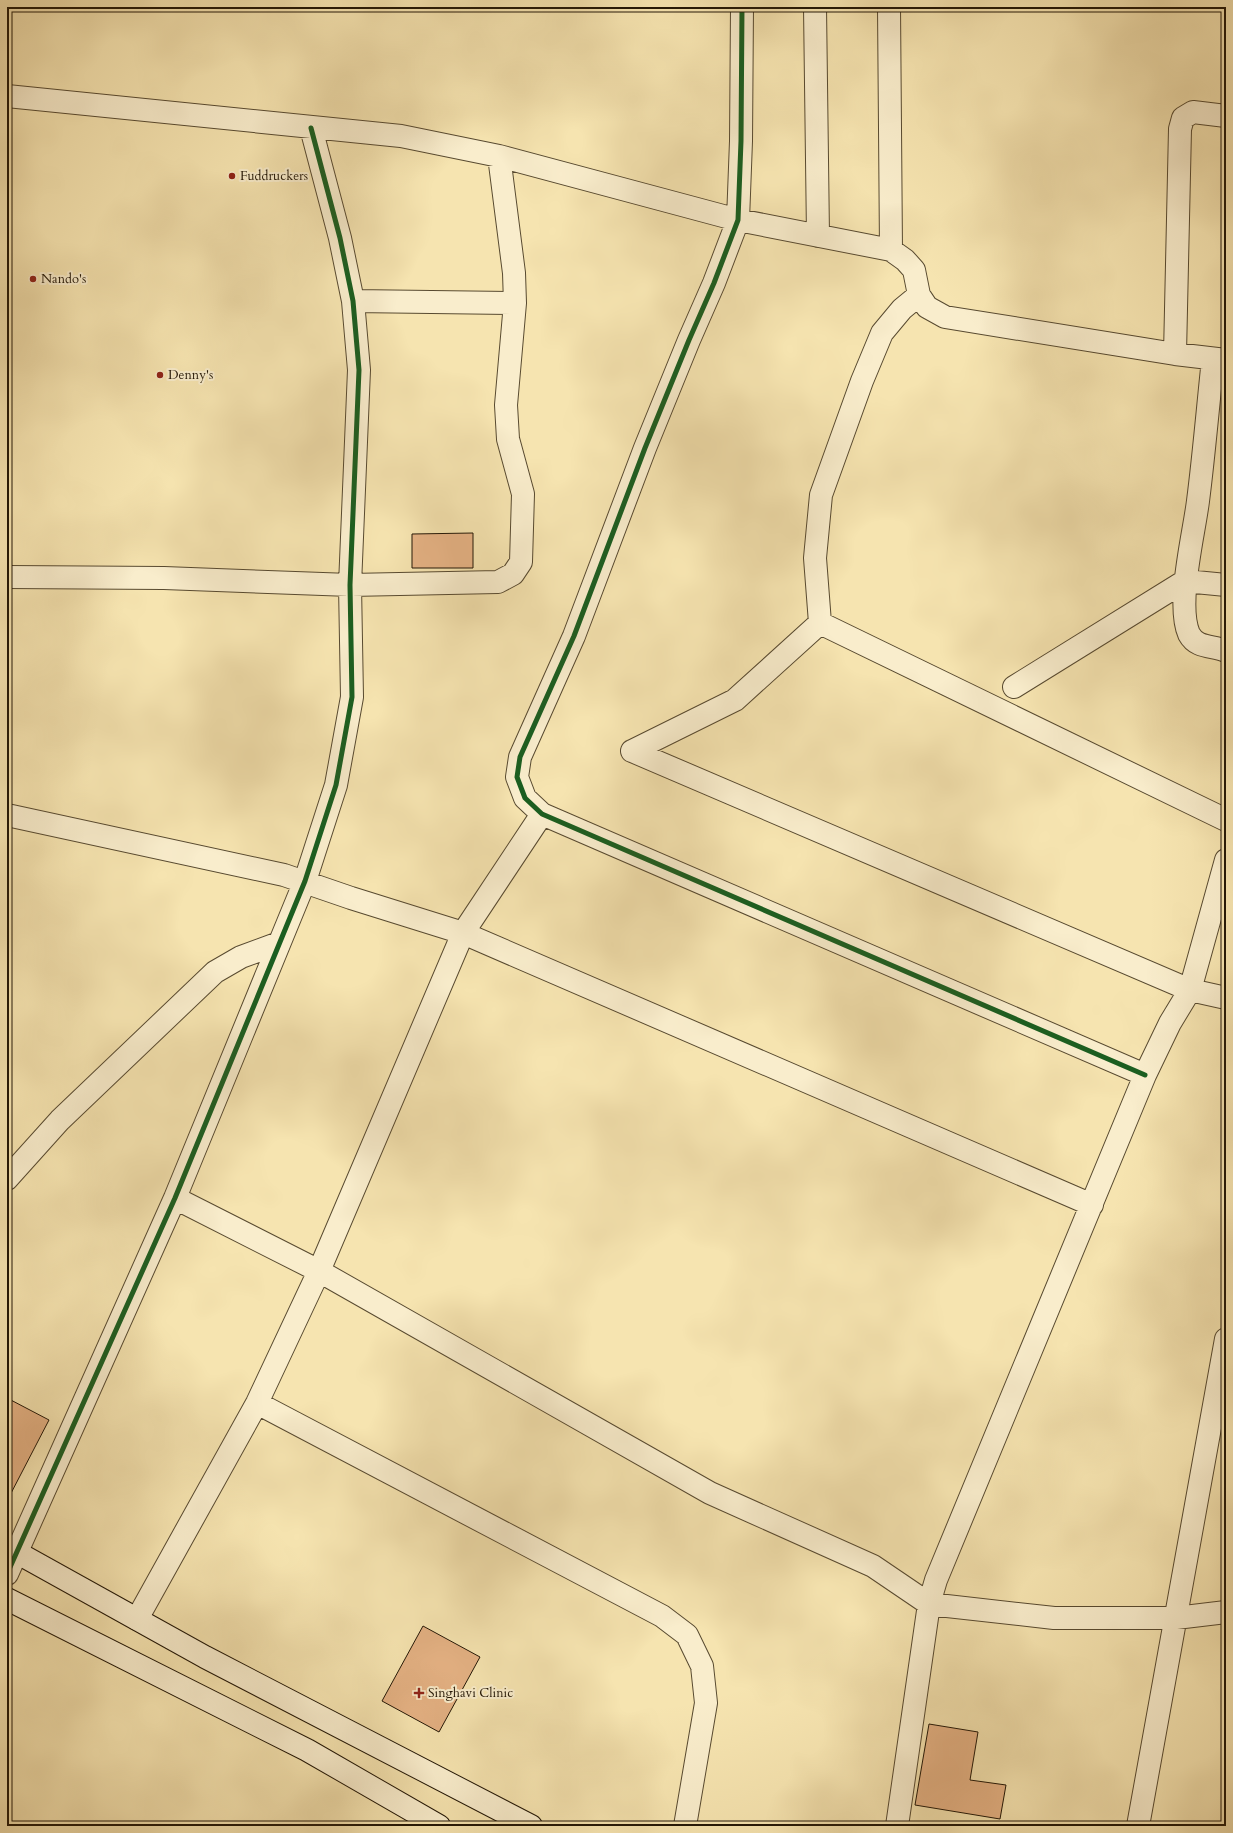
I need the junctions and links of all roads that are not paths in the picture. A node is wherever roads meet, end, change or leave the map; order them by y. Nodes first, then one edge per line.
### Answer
1 (742, 7) edge
2 (815, 7) edge
3 (889, 7) edge
4 (7, 96) edge
5 (1226, 116) edge
6 (311, 128) junction
7 (499, 156) junction
8 (738, 220) junction
9 (818, 236) junction
10 (891, 250) junction
11 (919, 295) junction
12 (353, 301) junction
13 (515, 303) junction
14 (1175, 354) junction
15 (1220, 360) edge
16 (7, 577) edge
17 (1185, 581) junction
18 (350, 585) junction
19 (1226, 585) edge
20 (820, 624) junction
21 (1226, 651) edge
22 (1014, 687) dead end
23 (542, 814) junction
24 (7, 815) edge
25 (1226, 820) edge
26 (1226, 860) edge
27 (305, 881) junction
28 (463, 933) junction
29 (279, 943) junction
30 (1190, 990) junction
31 (1226, 998) edge
32 (1146, 1075) junction
33 (7, 1179) edge
34 (175, 1198) junction
35 (1092, 1205) junction
36 (319, 1271) junction
37 (1226, 1339) edge
38 (257, 1403) junction
39 (12, 1549) edge
40 (7, 1574) edge
41 (7, 1599) edge
42 (929, 1604) junction
43 (1226, 1612) edge
44 (1176, 1618) junction
45 (137, 1619) junction
46 (439, 1826) edge
47 (532, 1826) edge
48 (685, 1826) edge
49 (897, 1826) edge
50 (1138, 1826) edge

1 - 8 street
2 - 9 street
3 - 10 street
4 - 6 street
5 - 14 street
6 - 7 street
6 - 12 street
7 - 8 street
7 - 13 street
8 - 9 street
8 - 23 street
9 - 10 street
10 - 11 street
11 - 14 street
11 - 20 street
12 - 13 street
12 - 18 street
13 - 18 street
14 - 15 street
15 - 17 street
16 - 18 street
17 - 19 street
17 - 21 street
17 - 22 street
18 - 27 street
20 - 25 street
20 - 30 street
23 - 28 street
23 - 32 street
24 - 27 street
26 - 30 street
27 - 28 street
27 - 29 street
28 - 35 street
28 - 36 street
29 - 33 street
29 - 34 street
30 - 31 street
30 - 32 street
32 - 35 street
34 - 36 street
34 - 39 street
35 - 42 street
36 - 38 street
36 - 42 street
37 - 44 street
38 - 45 street
38 - 48 street
39 - 40 street
39 - 45 street
41 - 46 street
42 - 44 street
42 - 49 street
43 - 44 street
44 - 50 street
45 - 47 street

